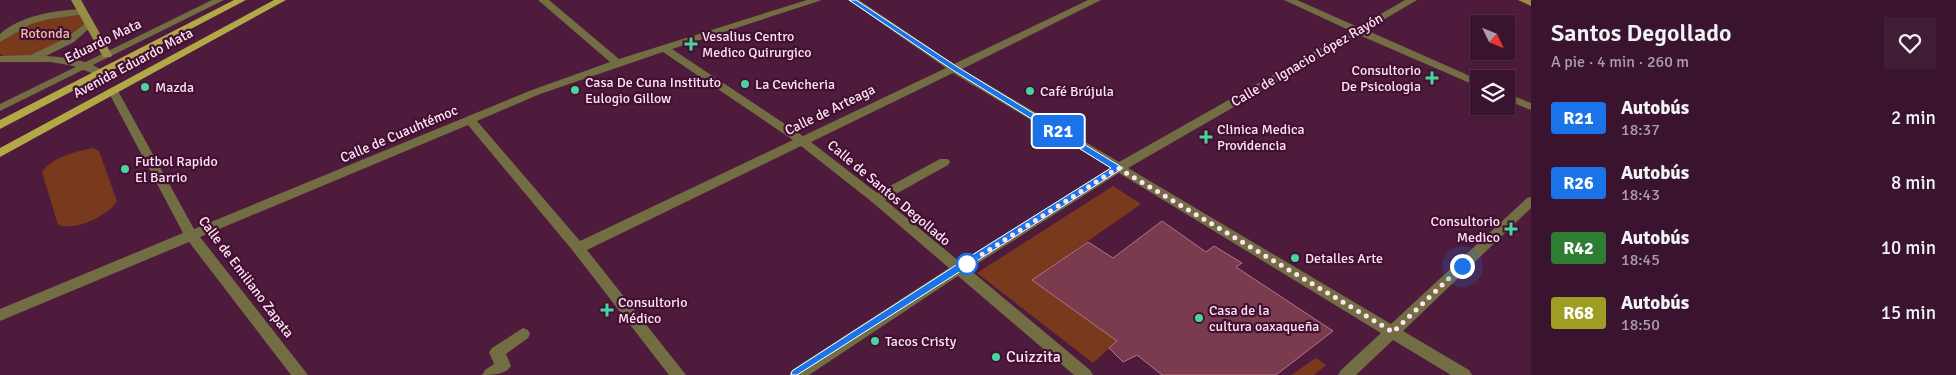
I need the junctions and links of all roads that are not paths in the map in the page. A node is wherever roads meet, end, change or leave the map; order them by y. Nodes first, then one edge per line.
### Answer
1 (76, 0) edge
2 (219, 0) edge
3 (241, 0) edge
4 (281, 0) edge
5 (543, 0) edge
6 (817, 0) edge
7 (853, 0) edge
8 (1096, 0) edge
9 (1289, 0) edge
10 (1412, 0) edge
11 (1523, 0) edge
12 (1531, 3) edge
13 (81, 12) junction
14 (89, 24) junction
15 (1357, 31) junction
16 (2, 35) edge
17 (664, 48) junction
18 (107, 55) junction
19 (33, 58) junction
20 (0, 59) edge
21 (617, 63) junction
22 (86, 66) junction
23 (954, 68) junction
24 (100, 73) junction
25 (1470, 80) edge
26 (113, 90) junction
27 (1515, 100) edge
28 (1531, 107) edge
29 (0, 108) edge
30 (470, 120) junction
31 (0, 124) edge
32 (801, 140) junction
33 (0, 153) edge
34 (944, 162) dead end
35 (1118, 168) junction
36 (876, 199) junction
37 (1531, 201) edge
38 (192, 237) junction
39 (578, 248) junction
40 (957, 270) junction
41 (0, 315) edge
42 (1393, 332) junction
43 (522, 334) dead end
44 (300, 375) edge
45 (490, 375) edge
46 (678, 375) edge
47 (797, 375) edge
48 (1085, 375) edge
49 (1346, 375) edge
50 (1464, 375) edge

1 - 13 main road
2 - 18 street, Eduardo Mata
3 - 24 main road, Avenida Eduardo Mata
4 - 26 main road, Avenida Eduardo Mata
5 - 21 street
6 - 17 street, Calle de Cuauhtémoc
7 - 23 street
8 - 23 street, Calle de Arteaga
9 - 15 street
10 - 15 street, Calle de Ignacio López Rayón
11 - 12 main road
13 - 14 main road
13 - 16 street
14 - 18 main road
14 - 19 street
15 - 25 street
15 - 35 street, Calle de Ignacio López Rayón
17 - 21 street, Calle de Cuauhtémoc
17 - 32 street, Calle de Santos Degollado
18 - 22 street, Eduardo Mata
19 - 20 street
19 - 22 street
21 - 30 street, Calle de Cuauhtémoc
22 - 24 street
22 - 29 street, Eduardo Mata
23 - 32 street, Calle de Arteaga
23 - 35 street
24 - 31 main road, Avenida Eduardo Mata
26 - 33 main road, Avenida Eduardo Mata
26 - 38 street, Calle de Emiliano Zapata
27 - 28 street
30 - 38 street, Calle de Cuauhtémoc
30 - 39 street
32 - 36 street, Calle de Santos Degollado
32 - 39 street, Calle de Arteaga
34 - 36 street
35 - 40 street, Calle de Ignacio López Rayón
35 - 42 street
36 - 40 street, Calle de Santos Degollado
37 - 42 street
38 - 41 street, Calle de Cuauhtémoc
38 - 44 street, Calle de Emiliano Zapata
39 - 46 street
40 - 47 street, Calle de Ignacio López Rayón
40 - 48 street, Calle de Santos Degollado
42 - 49 street
42 - 50 street
43 - 45 street

